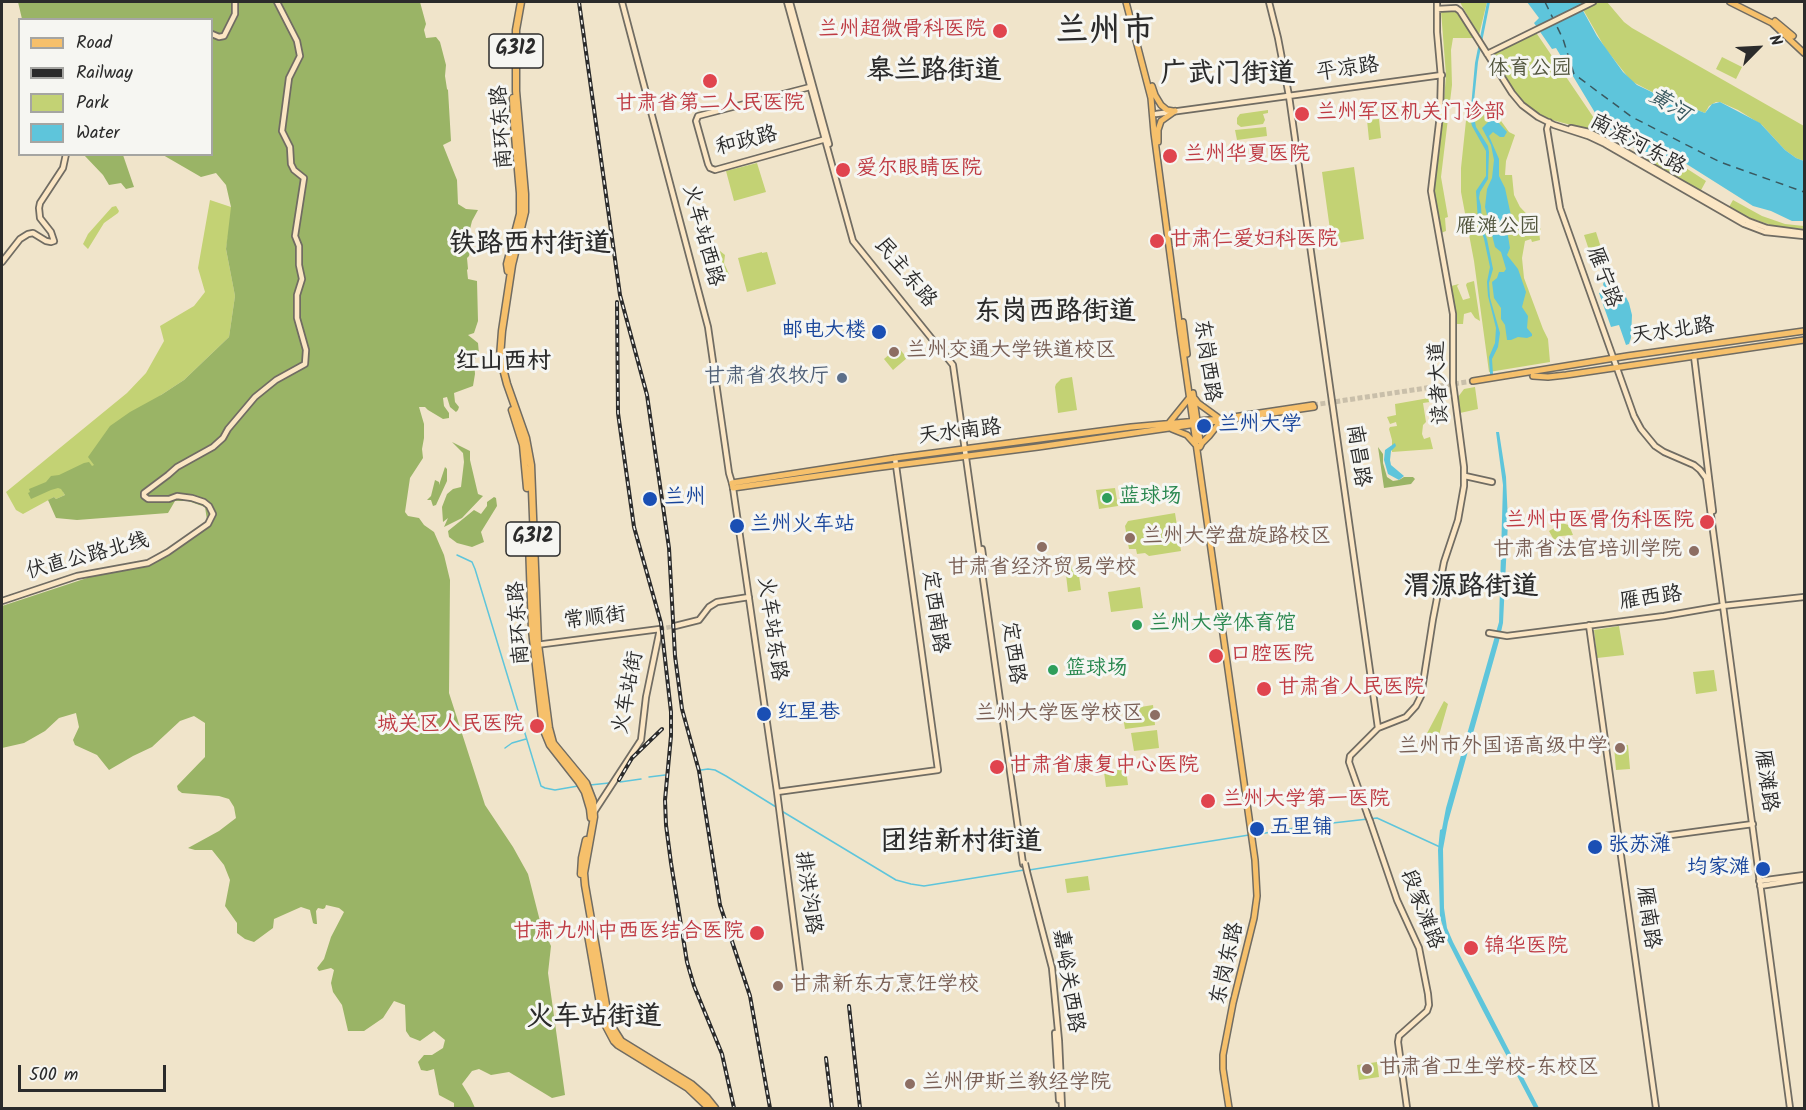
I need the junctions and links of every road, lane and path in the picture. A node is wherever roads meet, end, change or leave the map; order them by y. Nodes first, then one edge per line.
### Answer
1 (235, 2) edge
2 (277, 2) edge
3 (519, 2) edge
4 (623, 2) edge
5 (788, 2) edge
6 (1128, 2) edge
7 (1270, 2) edge
8 (1437, 2) edge
9 (1457, 2) edge
10 (1588, 2) edge
11 (1593, 2) edge
12 (1730, 2) edge
13 (1738, 2) edge
14 (1437, 9) junction
15 (213, 34) edge
16 (1478, 37) junction
17 (1501, 45) junction
18 (1804, 48) edge
19 (1486, 51) junction
20 (1804, 53) edge
21 (1442, 75) junction
22 (1152, 86) junction
23 (810, 87) junction
24 (1288, 94) junction
25 (515, 100) junction
26 (1175, 111) junction
27 (819, 113) junction
28 (1154, 114) junction
29 (1549, 122) junction
30 (822, 132) junction
31 (826, 139) junction
32 (817, 142) junction
33 (1158, 147) junction
34 (66, 156) edge
35 (1804, 235) edge
36 (2, 262) edge
37 (510, 268) junction
38 (1804, 331) edge
39 (1775, 335) junction
40 (1763, 337) junction
41 (1804, 340) edge
42 (1780, 344) junction
43 (1772, 345) junction
44 (1764, 346) junction
45 (1693, 347) junction
46 (1694, 356) junction
47 (1614, 358) junction
48 (1617, 368) junction
49 (1192, 388) junction
50 (1190, 396) junction
51 (1313, 406) tunnel mouth
52 (1221, 420) junction
53 (1195, 423) junction
54 (1170, 425) junction
55 (1199, 449) junction
56 (967, 453) junction
57 (1706, 458) junction
58 (894, 459) junction
59 (1694, 465) junction
60 (895, 466) junction
61 (1465, 476) junction
62 (1706, 478) joint
63 (753, 482) junction
64 (1492, 482) dead end
65 (733, 485) junction
66 (749, 597) junction
67 (1804, 597) edge
68 (2, 601) edge
69 (1723, 606) junction
70 (1588, 625) junction
71 (675, 626) tunnel mouth
72 (660, 629) joint
73 (1492, 634) dead end
74 (536, 645) junction
75 (1378, 728) junction
76 (777, 792) junction
77 (779, 808) joint
78 (593, 813) junction
79 (1752, 824) junction
80 (1252, 829) joint
81 (1619, 842) junction
82 (1024, 862) joint
83 (1804, 877) edge
84 (1761, 883) junction
85 (801, 979) dead end
86 (709, 1108) edge
87 (714, 1108) edge
88 (1061, 1108) edge
89 (1231, 1108) edge
90 (1407, 1108) edge
91 (1656, 1108) edge
92 (1792, 1108) edge

1 - 15 main road
2 - 68 main road, 伏直公路北线
3 - 25 highway, 南环东路 / G312
4 - 65 main road, 火车站西路
5 - 23 main road
5 - 27 main road
6 - 22 main road
6 - 28 main road
7 - 24 main road, 南昌路
8 - 14 main road
9 - 16 main road, 南滨河东路
10 - 17 main road
11 - 17 main road
12 - 20 main road
13 - 18 main road
14 - 16 main road, 南滨河东路
14 - 21 main road, 读者大道
16 - 19 main road, 南滨河东路
17 - 19 main road
19 - 29 main road, 南滨河东路
21 - 24 main road, 平凉路
21 - 61 main road, 读者大道
22 - 26 main road
22 - 28 main road
23 - 27 main road
23 - 32 main road, 和政路
24 - 26 main road, 平凉路
24 - 75 main road, 南昌路
25 - 37 highway, 南环东路 / G312
25 - 37 highway, 南环东路 / G312
25 - 37 highway
26 - 28 main road, 平凉路
26 - 33 main road
27 - 30 main road, 民主东路
27 - 31 main road, 民主东路
28 - 33 main road, 东岗西路
28 - 50 main road, 东岗西路
29 - 35 main road, 南滨河东路
29 - 47 main road, 雁宁路
30 - 31 main road, 民主东路
30 - 32 main road
31 - 32 main road, 和政路
31 - 56 main road, 民主东路
33 - 49 main road, 东岗西路
34 - 36 main road
37 - 74 highway, 南环东路 / G312
38 - 39 main road, 天水北路
39 - 40 main road, 天水北路
39 - 42 main road
39 - 43 main road
40 - 44 main road
40 - 45 main road, 天水北路
41 - 42 main road, 天水北路
42 - 43 main road, 天水北路
43 - 44 main road, 天水北路
44 - 46 main road, 天水北路
45 - 46 main road
45 - 47 main road, 天水北路
46 - 48 main road, 天水北路
46 - 57 main road, 雁滩路
47 - 48 main road, 雁宁路
47 - 48 main road, 天水北路
48 - 59 main road, 雁宁路
49 - 52 main road
49 - 53 main road, 东岗西路
50 - 53 main road, 东岗西路
50 - 54 main road
51 - 52 main road, 天水南路
52 - 53 main road, 天水南路
52 - 55 main road
53 - 54 main road, 天水南路
53 - 55 main road, 东岗西路
54 - 55 main road
54 - 56 main road, 天水南路
55 - 80 main road, 东岗西路
56 - 58 main road, 天水南路
56 - 60 main road, 天水南路
56 - 82 main road, 定西路
57 - 59 main road
57 - 69 main road, 雁滩路
58 - 60 main road, 定西南路
58 - 63 main road, 天水南路
59 - 62 main road, 雁宁路
60 - 63 main road, 天水南路
60 - 76 main road, 定西南路
61 - 64 main road
61 - 75 main road, 读者大道
62 - 69 main road, 雁滩路
63 - 65 main road, 天水南路
65 - 66 main road, 火车站东路
66 - 71 main road
66 - 76 main road, 火车站东路
67 - 69 main road, 雁西路
69 - 70 main road, 雁西路
69 - 79 main road, 雁滩路
70 - 73 main road, 雁西路
70 - 81 main road, 雁南路
72 - 74 main road, 常顺街
72 - 78 main road, 火车站街
74 - 78 highway, 南环东路 / G312
75 - 90 main road, 段家滩路
76 - 77 main road, 火车站东路
77 - 85 main road, 排洪沟路
78 - 86 highway, 南环东路 / G312
78 - 87 highway, 南环东路 / G312
79 - 81 main road
79 - 84 main road, 雁滩路
80 - 89 main road, 东岗东路
81 - 91 main road, 雁南路
82 - 88 main road, 嘉峪关西路, bridge
83 - 84 main road
84 - 92 main road, 雁滩路

